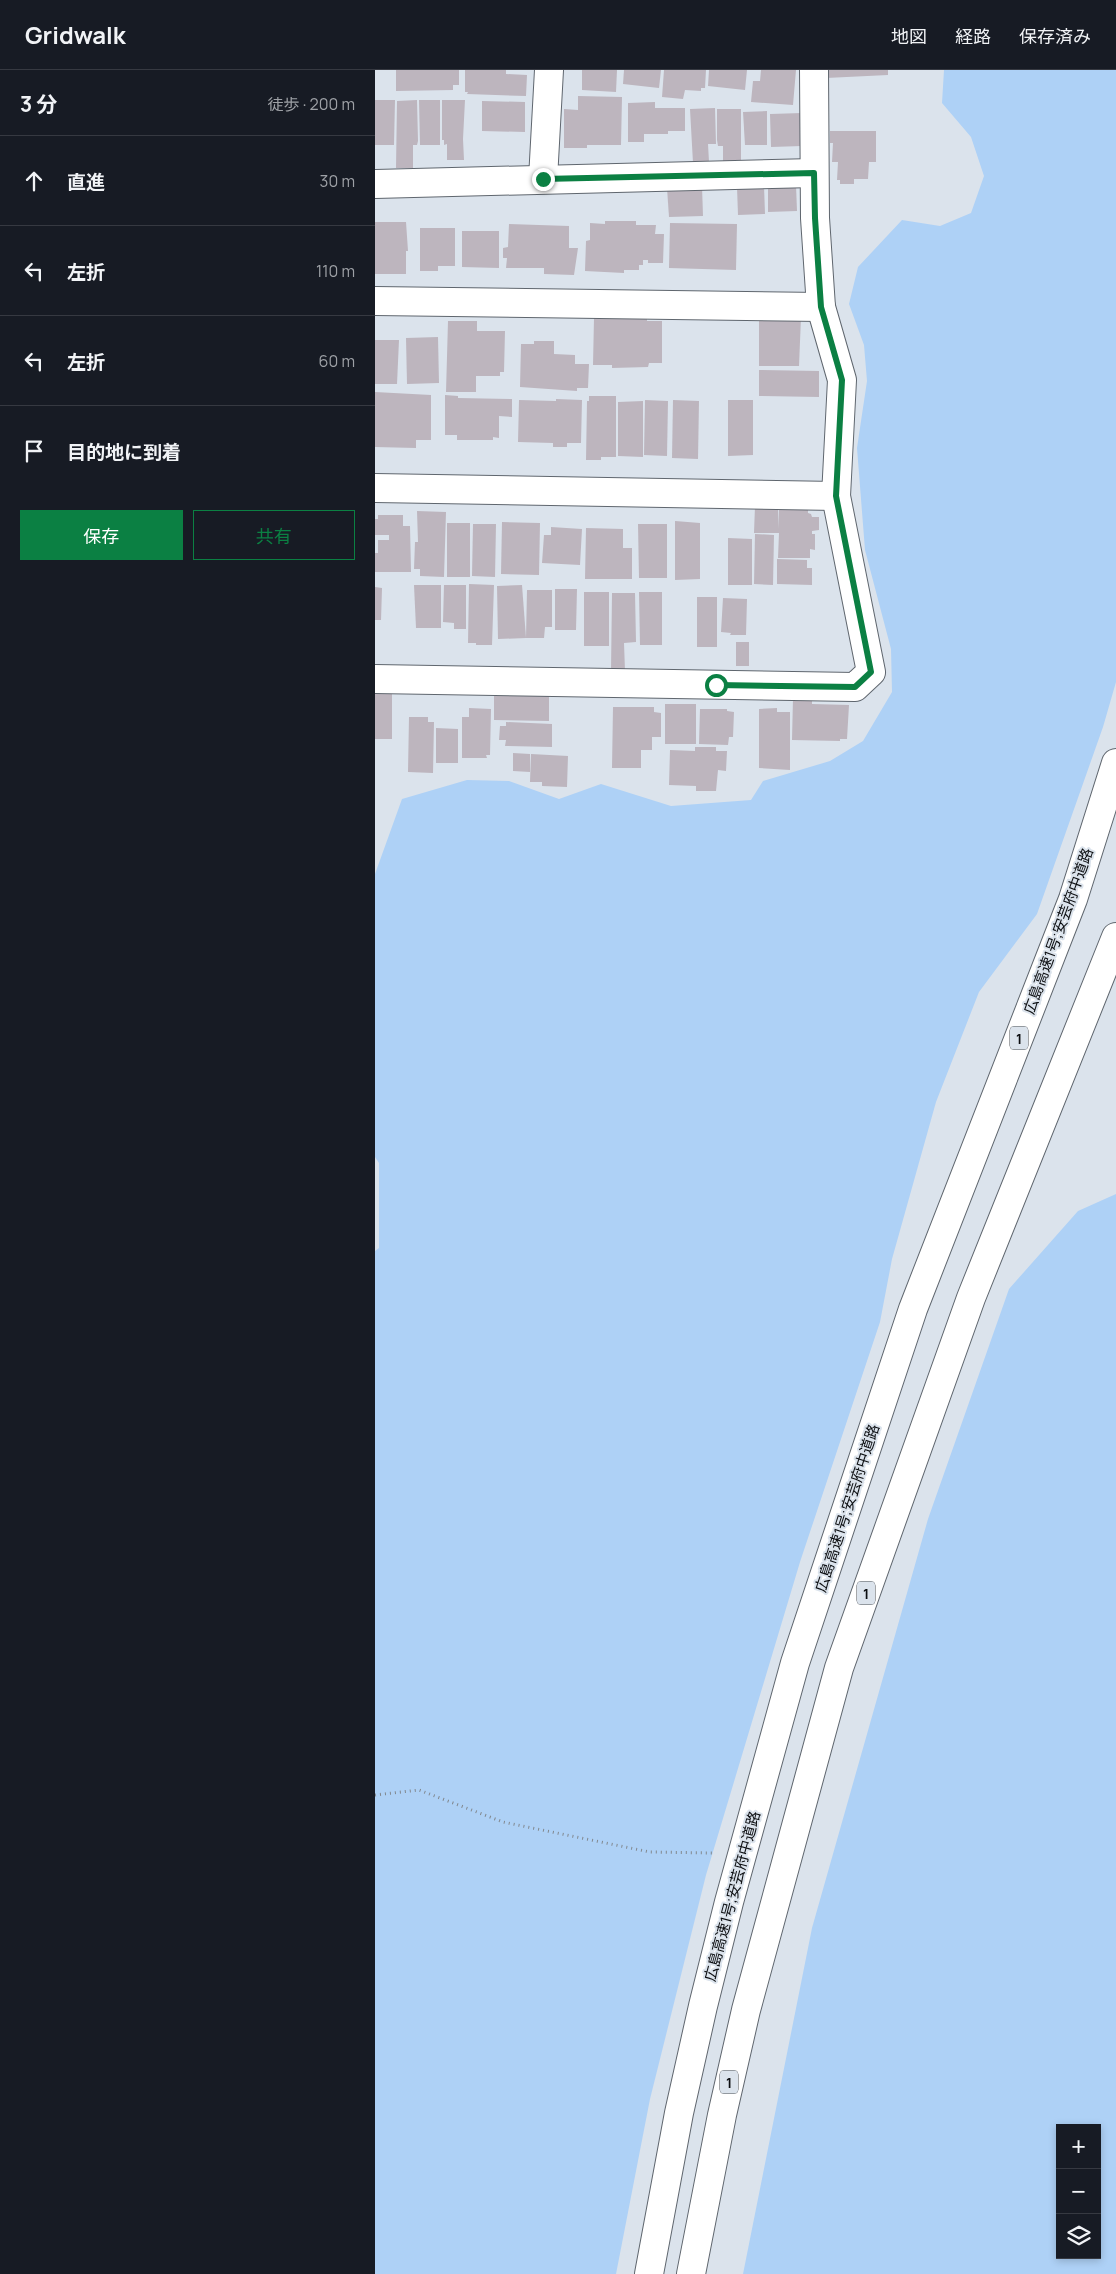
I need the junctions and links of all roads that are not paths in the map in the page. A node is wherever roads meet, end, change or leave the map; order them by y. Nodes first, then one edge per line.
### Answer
1 (549, 70) edge
2 (814, 70) edge
3 (814, 173) junction
4 (543, 179) junction
5 (375, 184) edge
6 (375, 301) edge
7 (821, 307) junction
8 (375, 488) edge
9 (836, 496) junction
10 (375, 679) edge
11 (1116, 763) edge
12 (1116, 937) edge
13 (649, 2274) edge
14 (691, 2274) edge

1 - 4 main road
2 - 3 main road
3 - 4 main road
3 - 7 main road
4 - 5 main road
6 - 7 main road
7 - 9 main road
8 - 9 main road
9 - 10 main road
11 - 13 main road, 広島高速1号;安芸府中道路 / 1
12 - 14 main road, 1

